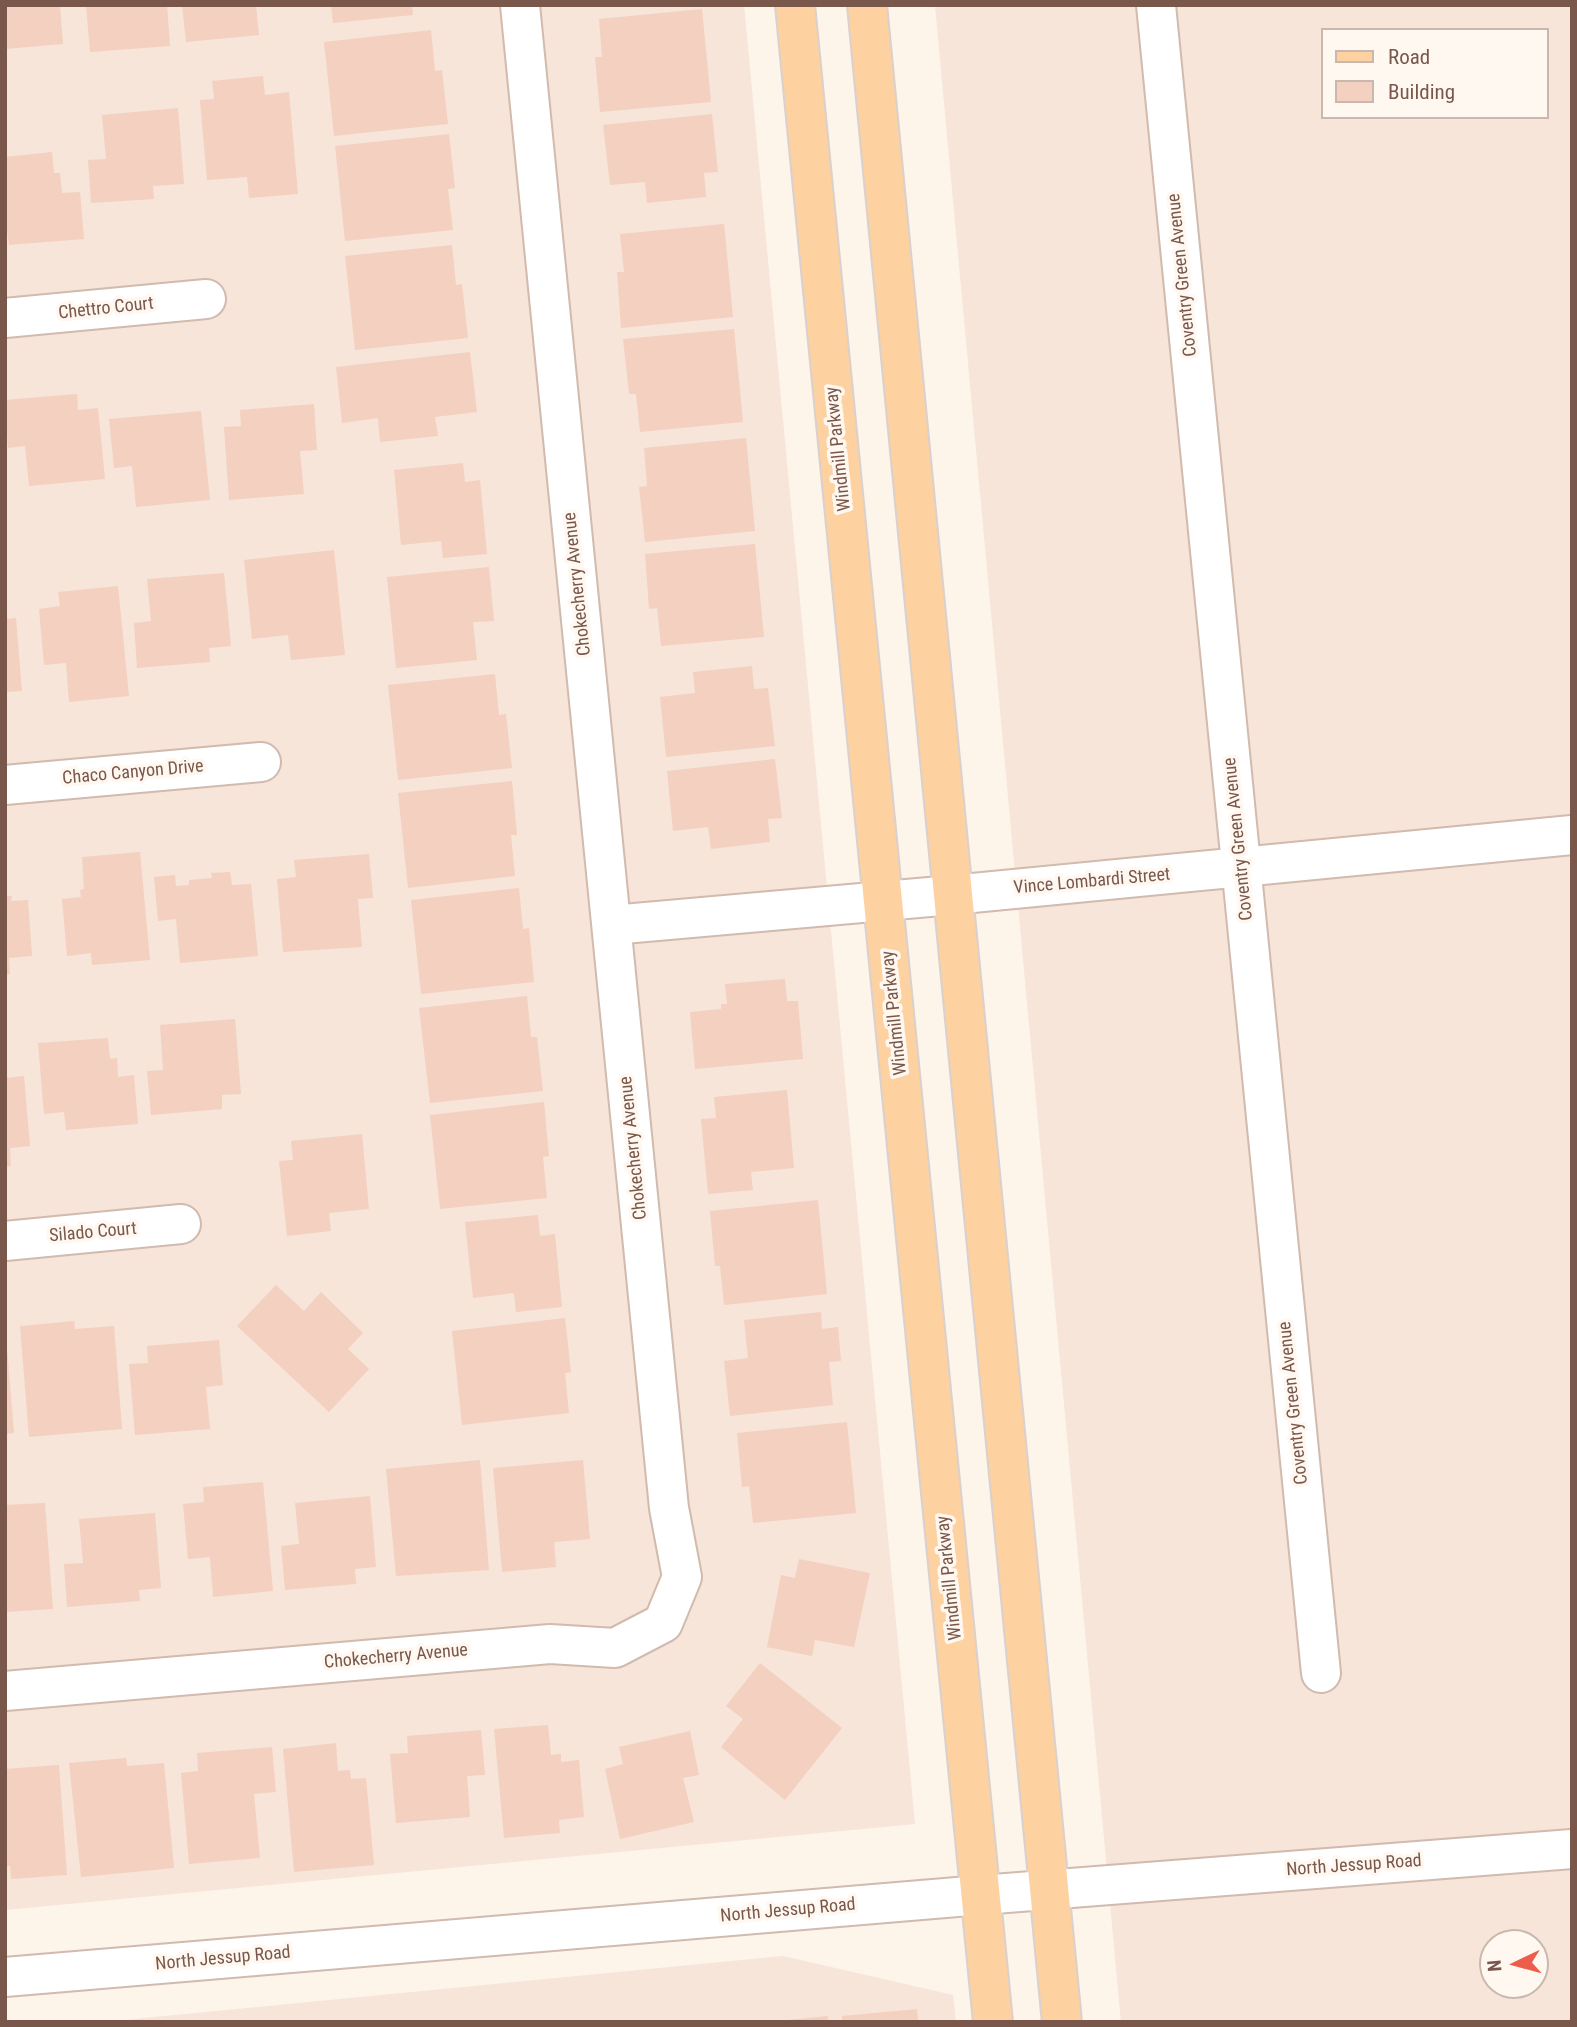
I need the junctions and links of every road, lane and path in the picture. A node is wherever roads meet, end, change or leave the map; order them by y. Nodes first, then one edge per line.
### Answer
1 (520, 5) edge
2 (795, 5) edge
3 (867, 5) edge
4 (1156, 5) edge
5 (206, 299) dead end
6 (5, 318) edge
7 (261, 762) dead end
8 (5, 785) edge
9 (1572, 835) edge
10 (1242, 867) junction
11 (952, 895) junction
12 (884, 901) junction
13 (612, 925) junction
14 (181, 1224) dead end
15 (5, 1241) edge
16 (1321, 1673) dead end
17 (5, 1691) edge
18 (1572, 1849) edge
19 (1049, 1890) junction
20 (981, 1895) junction
21 (5, 1977) edge
22 (993, 2022) edge
23 (1062, 2022) edge

1 - 13 street, Chokecherry Avenue
2 - 12 main road, Windmill Parkway
3 - 11 main road
4 - 10 street, Coventry Green Avenue
5 - 6 street, Chettro Court
7 - 8 street, Chaco Canyon Drive
9 - 10 street, Vince Lombardi Street
10 - 11 street, Vince Lombardi Street
10 - 16 street, Coventry Green Avenue
11 - 12 street, Vince Lombardi Street
11 - 19 main road
12 - 13 street, Vince Lombardi Street
12 - 20 main road, Windmill Parkway
13 - 17 street, Chokecherry Avenue
14 - 15 street, Silado Court
18 - 19 street, North Jessup Road
19 - 20 street, North Jessup Road
19 - 23 main road
20 - 21 street, North Jessup Road
20 - 22 main road, Windmill Parkway

